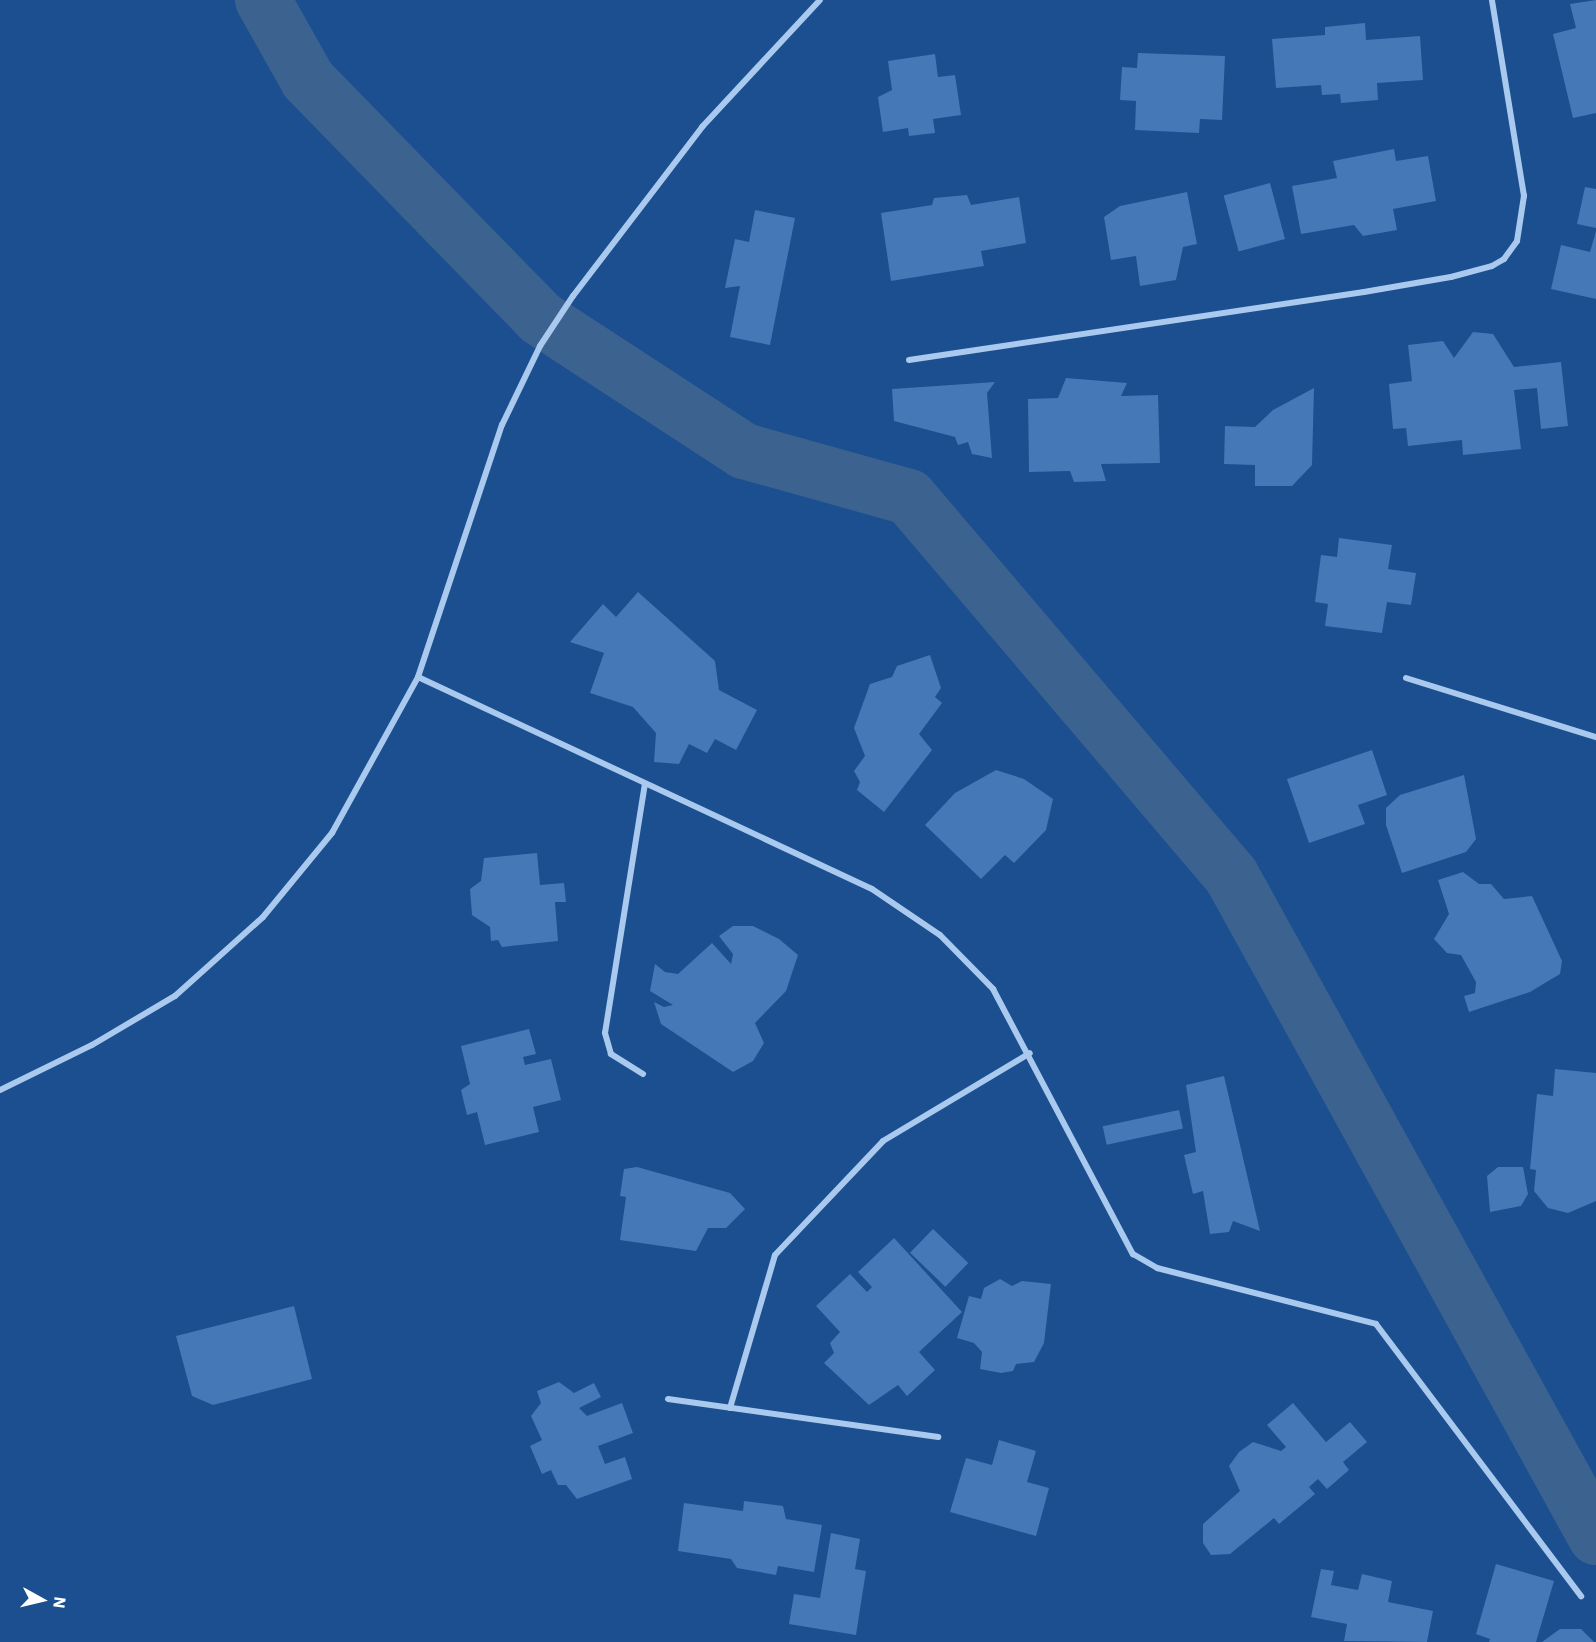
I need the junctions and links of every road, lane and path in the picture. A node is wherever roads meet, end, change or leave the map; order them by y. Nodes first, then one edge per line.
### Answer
1 (820, 0) edge
2 (1492, 0) edge
3 (909, 360) dead end
4 (418, 678) junction
5 (1406, 678) dead end
6 (1596, 737) edge
7 (645, 784) junction
8 (1030, 1053) junction
9 (643, 1074) dead end
10 (0, 1090) edge
11 (668, 1399) dead end
12 (730, 1408) junction
13 (938, 1437) dead end
14 (1581, 1596) dead end

1 - 4 street
2 - 3 street
4 - 7 street
4 - 10 street
5 - 6 street
7 - 8 street
7 - 9 street
8 - 12 street
8 - 14 street
11 - 12 street
12 - 13 street

